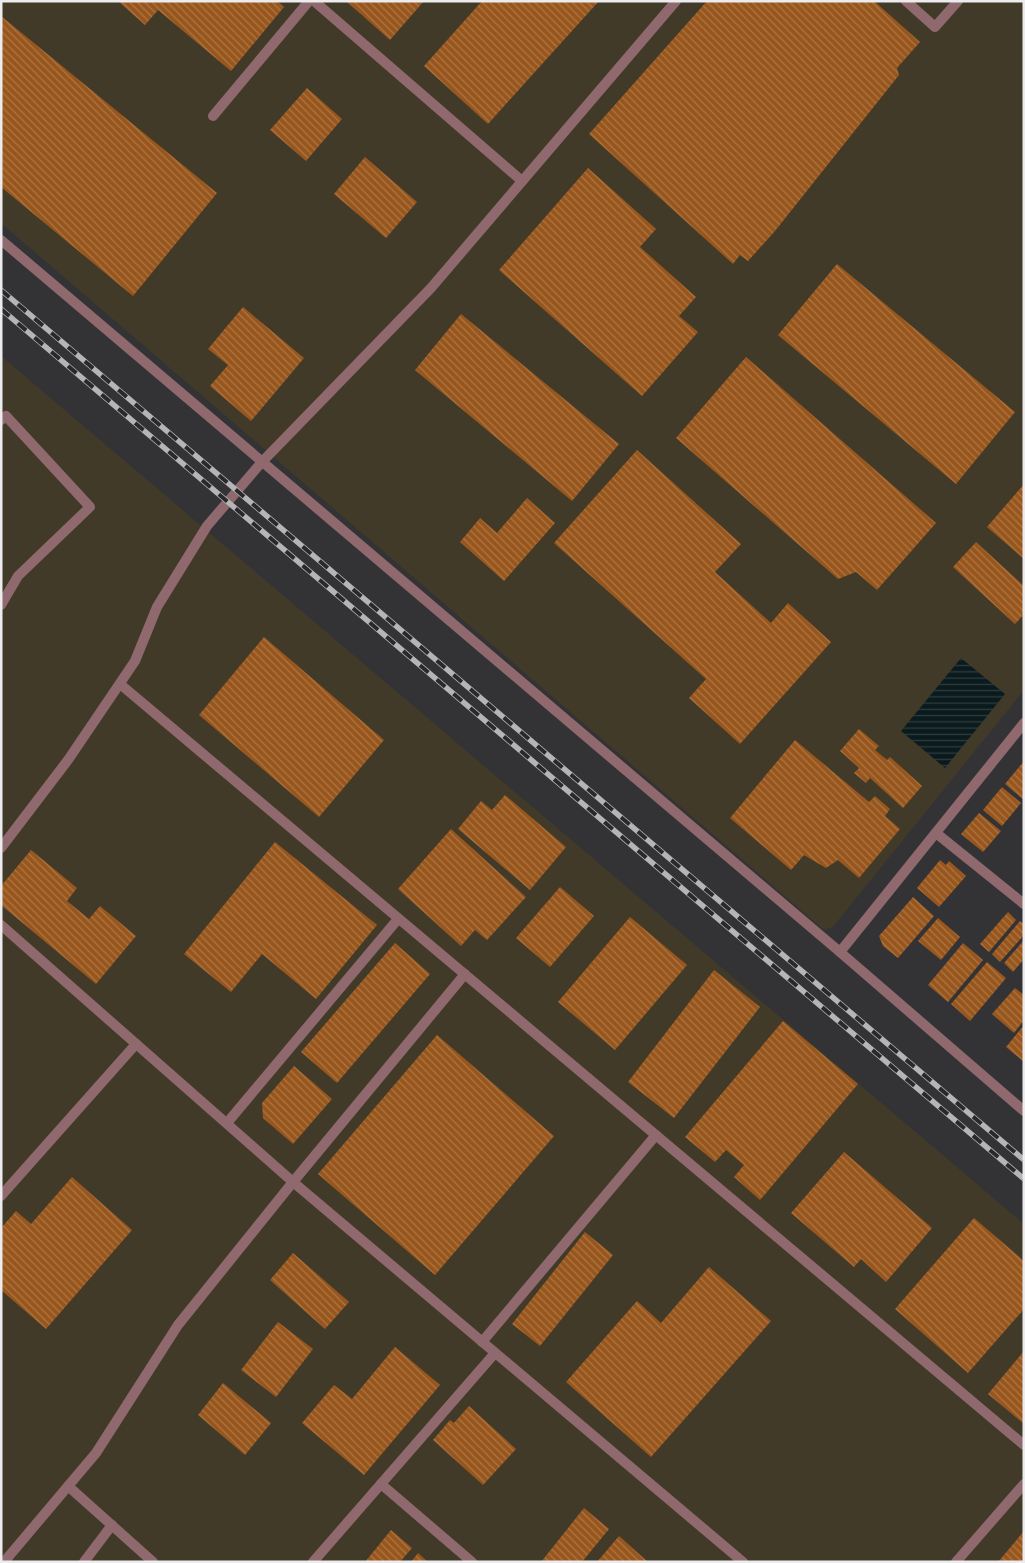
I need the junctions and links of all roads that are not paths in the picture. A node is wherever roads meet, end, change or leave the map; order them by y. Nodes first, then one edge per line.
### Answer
1 (309, 1) edge
2 (314, 1) edge
3 (676, 1) edge
4 (906, 1) edge
5 (958, 1) edge
6 (212, 116) dead end
7 (522, 181) junction
8 (1, 240) edge
9 (1, 420) edge
10 (261, 463) junction
11 (1, 605) edge
12 (120, 684) junction
13 (1024, 723) edge
14 (1020, 737) edge
15 (936, 832) junction
16 (1, 848) edge
17 (1024, 904) edge
18 (398, 919) junction
19 (1, 925) edge
20 (840, 952) junction
21 (465, 974) junction
22 (136, 1044) junction
23 (1024, 1111) edge
24 (226, 1123) junction
25 (656, 1135) junction
26 (292, 1182) junction
27 (1, 1196) edge
28 (482, 1342) junction
29 (495, 1353) junction
30 (1024, 1445) edge
31 (381, 1484) junction
32 (1024, 1484) edge
33 (68, 1486) junction
34 (112, 1525) junction
35 (5, 1558) edge
36 (84, 1562) edge
37 (153, 1562) edge
38 (313, 1562) edge
39 (472, 1562) edge
40 (743, 1562) edge
41 (956, 1562) edge

1 - 6 street
2 - 7 street
3 - 7 street
4 - 5 street
7 - 10 street
8 - 10 street
9 - 11 street
10 - 12 street
10 - 20 street
12 - 16 street
12 - 18 street
13 - 14 street
14 - 15 street
15 - 17 street
15 - 20 street
18 - 21 street
18 - 24 street
19 - 22 street
20 - 23 street
21 - 25 street
21 - 26 street
22 - 24 street
22 - 27 street
24 - 26 street
25 - 28 street
25 - 30 street
26 - 28 street
26 - 33 street
28 - 29 street
29 - 31 street
29 - 40 street
31 - 38 street
31 - 39 street
32 - 41 street
33 - 34 street
33 - 35 street
34 - 36 street
34 - 37 street

